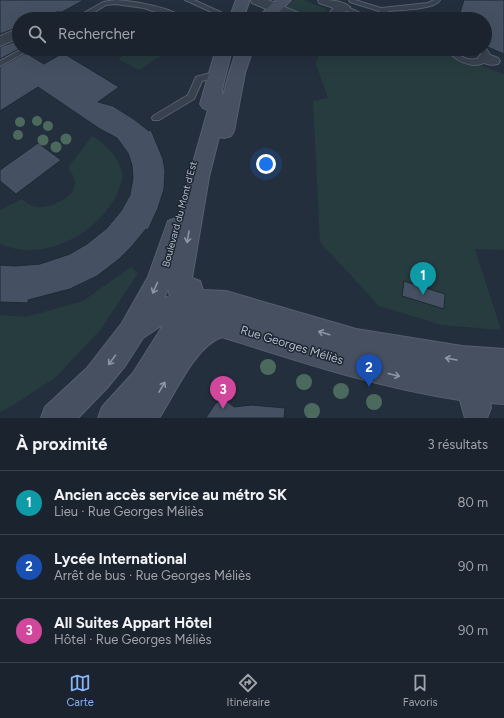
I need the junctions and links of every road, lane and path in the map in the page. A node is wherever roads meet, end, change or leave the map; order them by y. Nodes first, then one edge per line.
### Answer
1 (188, 0) edge
2 (243, 0) edge
3 (257, 0) edge
4 (324, 0) edge
5 (437, 0) edge
6 (349, 3) edge
7 (280, 4) edge
8 (66, 10) dead end
9 (377, 10) junction
10 (90, 12) joint
11 (166, 12) edge
12 (216, 12) edge
13 (239, 12) edge
14 (271, 12) edge
15 (292, 12) edge
16 (338, 12) edge
17 (360, 12) edge
18 (382, 12) edge
19 (12, 36) edge
20 (0, 42) edge
21 (14, 56) edge
22 (223, 56) edge
23 (230, 56) edge
24 (243, 56) edge
25 (455, 56) edge
26 (487, 56) edge
27 (0, 64) edge
28 (220, 87) junction
29 (156, 118) dead end
30 (195, 275) junction
31 (188, 304) junction
32 (224, 314) junction
33 (135, 329) junction
34 (504, 363) edge
35 (504, 390) edge
36 (475, 405) edge
37 (56, 418) edge
38 (113, 418) edge
39 (141, 418) edge

1 - 12 lane
2 - 13 main road
3 - 7 street
4 - 6 street
5 - 9 lane
6 - 9 lane
6 - 16 street
6 - 17 lane
7 - 14 main road
7 - 15 street
8 - 10 lane
9 - 18 lane
10 - 11 lane
19 - 20 street
21 - 27 lane
22 - 28 main road, Boulevard du Mont d'Est
23 - 28 main road
24 - 28 main road, Boulevard du Mont d'Est
25 - 26 lane
28 - 29 lane
28 - 30 main road, Boulevard du Mont d'Est
28 -> 31 main road
28 -> 33 main road, Boulevard du Mont d'Est
30 - 31 main road, Boulevard du Mont d'Est
30 - 32 main road
31 - 32 main road
31 - 33 main road
31 - 38 main road, Boulevard du Mont d'Est
34 -> 32 main road, Rue Georges Méliès
32 -> 36 main road, Rue Georges Méliès
39 -> 32 main road
33 -> 37 main road, Boulevard du Mont d'Est
34 - 36 main road
35 - 36 main road, Rue Georges Méliès

